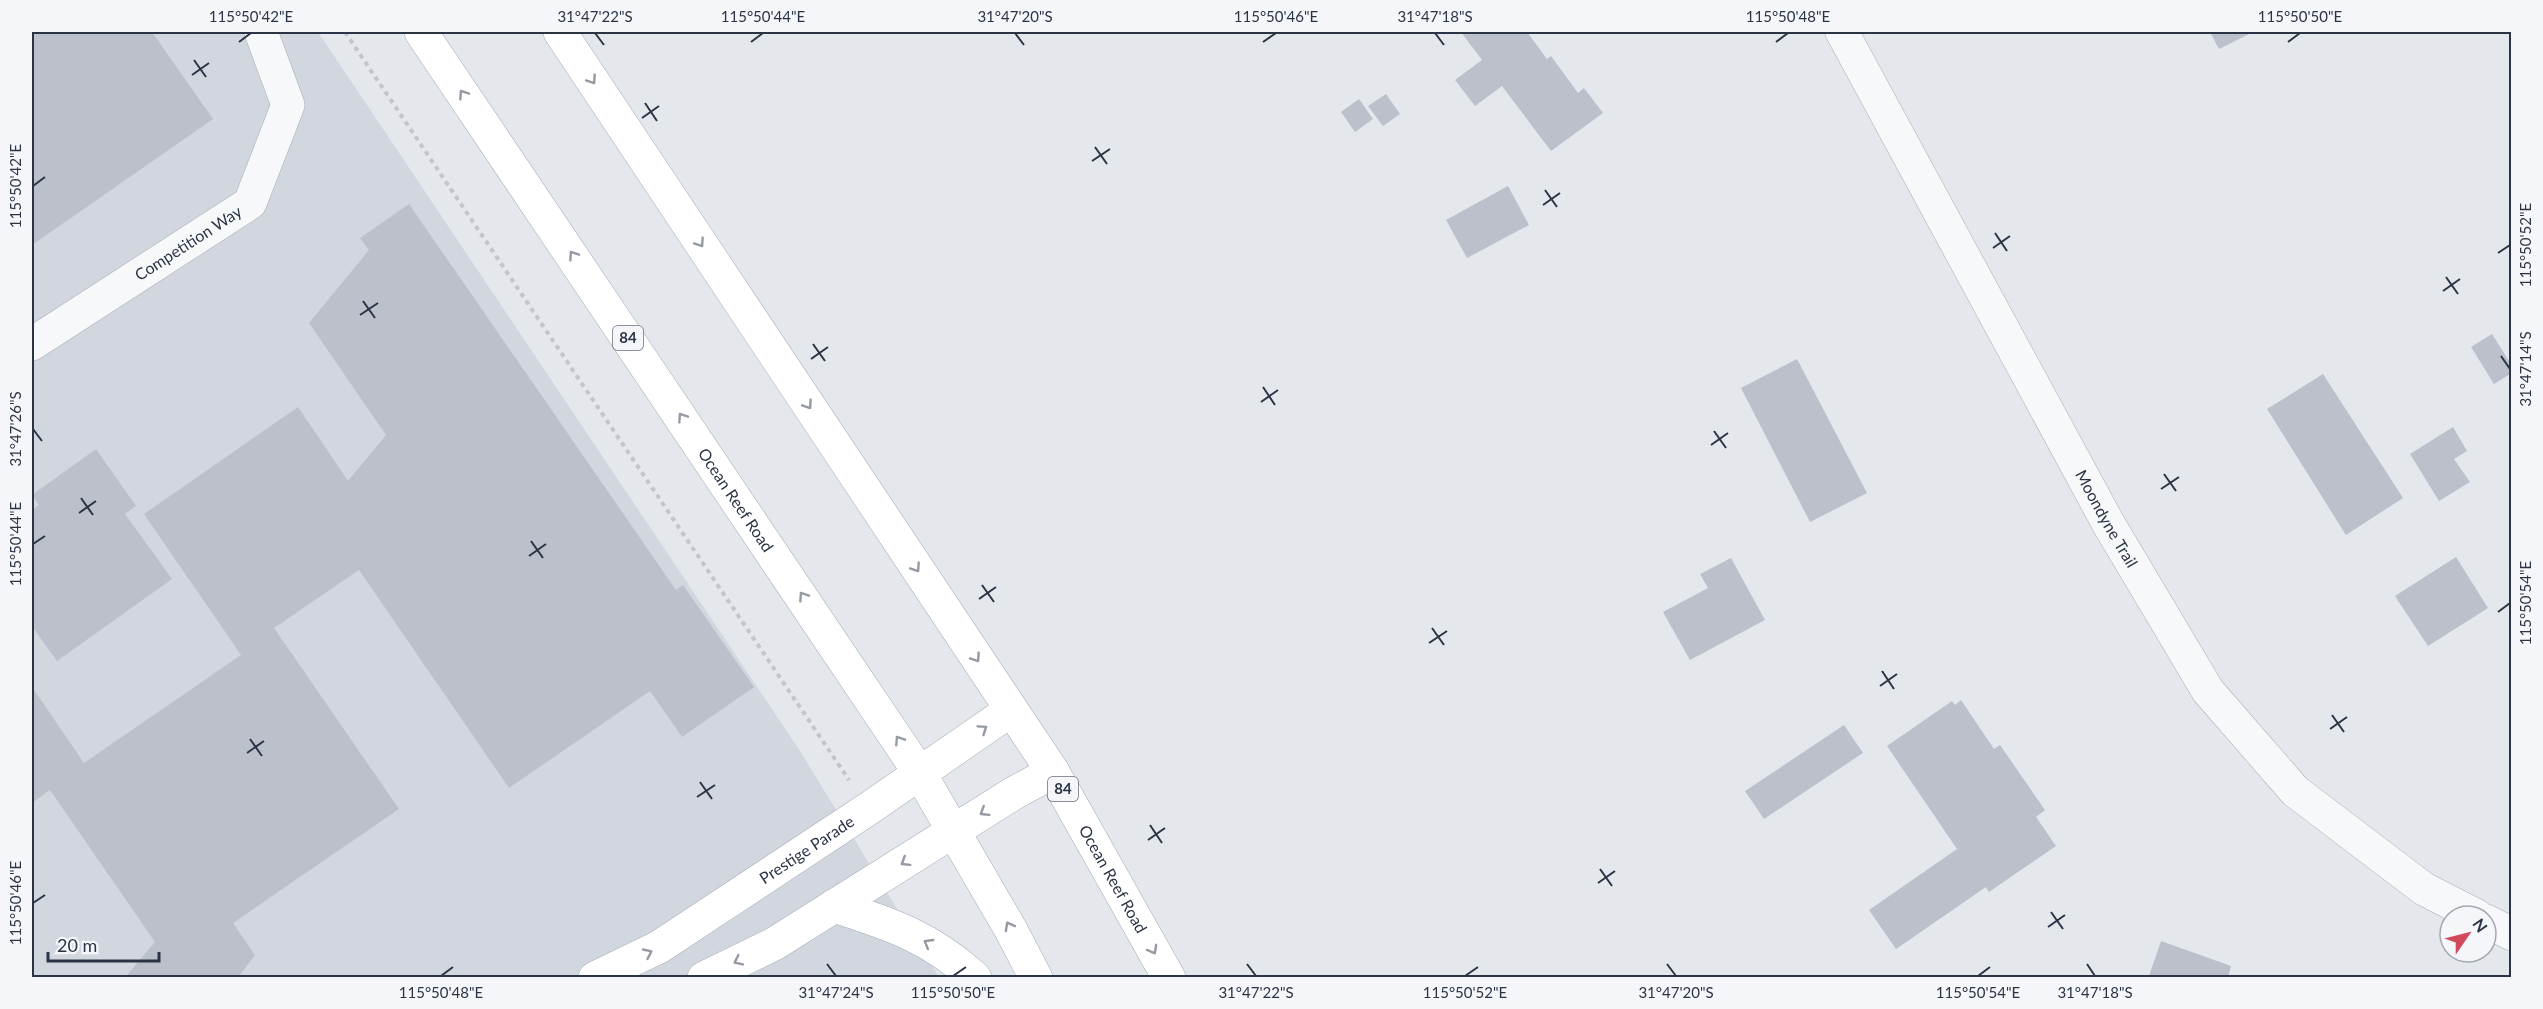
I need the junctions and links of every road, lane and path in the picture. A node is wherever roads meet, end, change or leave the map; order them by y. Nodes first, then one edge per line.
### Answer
1 (261, 32) edge
2 (345, 32) edge
3 (421, 32) edge
4 (560, 32) edge
5 (1842, 32) edge
6 (32, 344) edge
7 (1011, 710) junction
8 (920, 772) junction
9 (1053, 772) junction
10 (868, 809) junction
11 (955, 831) junction
12 (2453, 904) edge
13 (834, 906) junction
14 (595, 978) edge
15 (704, 978) edge
16 (975, 978) edge
17 (1036, 978) edge
18 (1169, 978) edge

1 - 6 street, Competition Way
2 - 10 path
8 -> 3 main road, Ocean Reef Road / 84
4 -> 7 main road, Ocean Reef Road / 84
5 - 12 street, Moondyne Trail
8 -> 7 main road, Prestige Parade
7 - 9 main road, Ocean Reef Road / 84
8 - 10 main road, Prestige Parade
8 - 11 main road, Ocean Reef Road / 84
9 -> 11 main road
9 -> 18 main road, Ocean Reef Road / 84
14 -> 10 main road, Prestige Parade
11 -> 13 main road
17 -> 11 main road, Ocean Reef Road / 84
13 -> 15 main road
16 -> 13 main road

